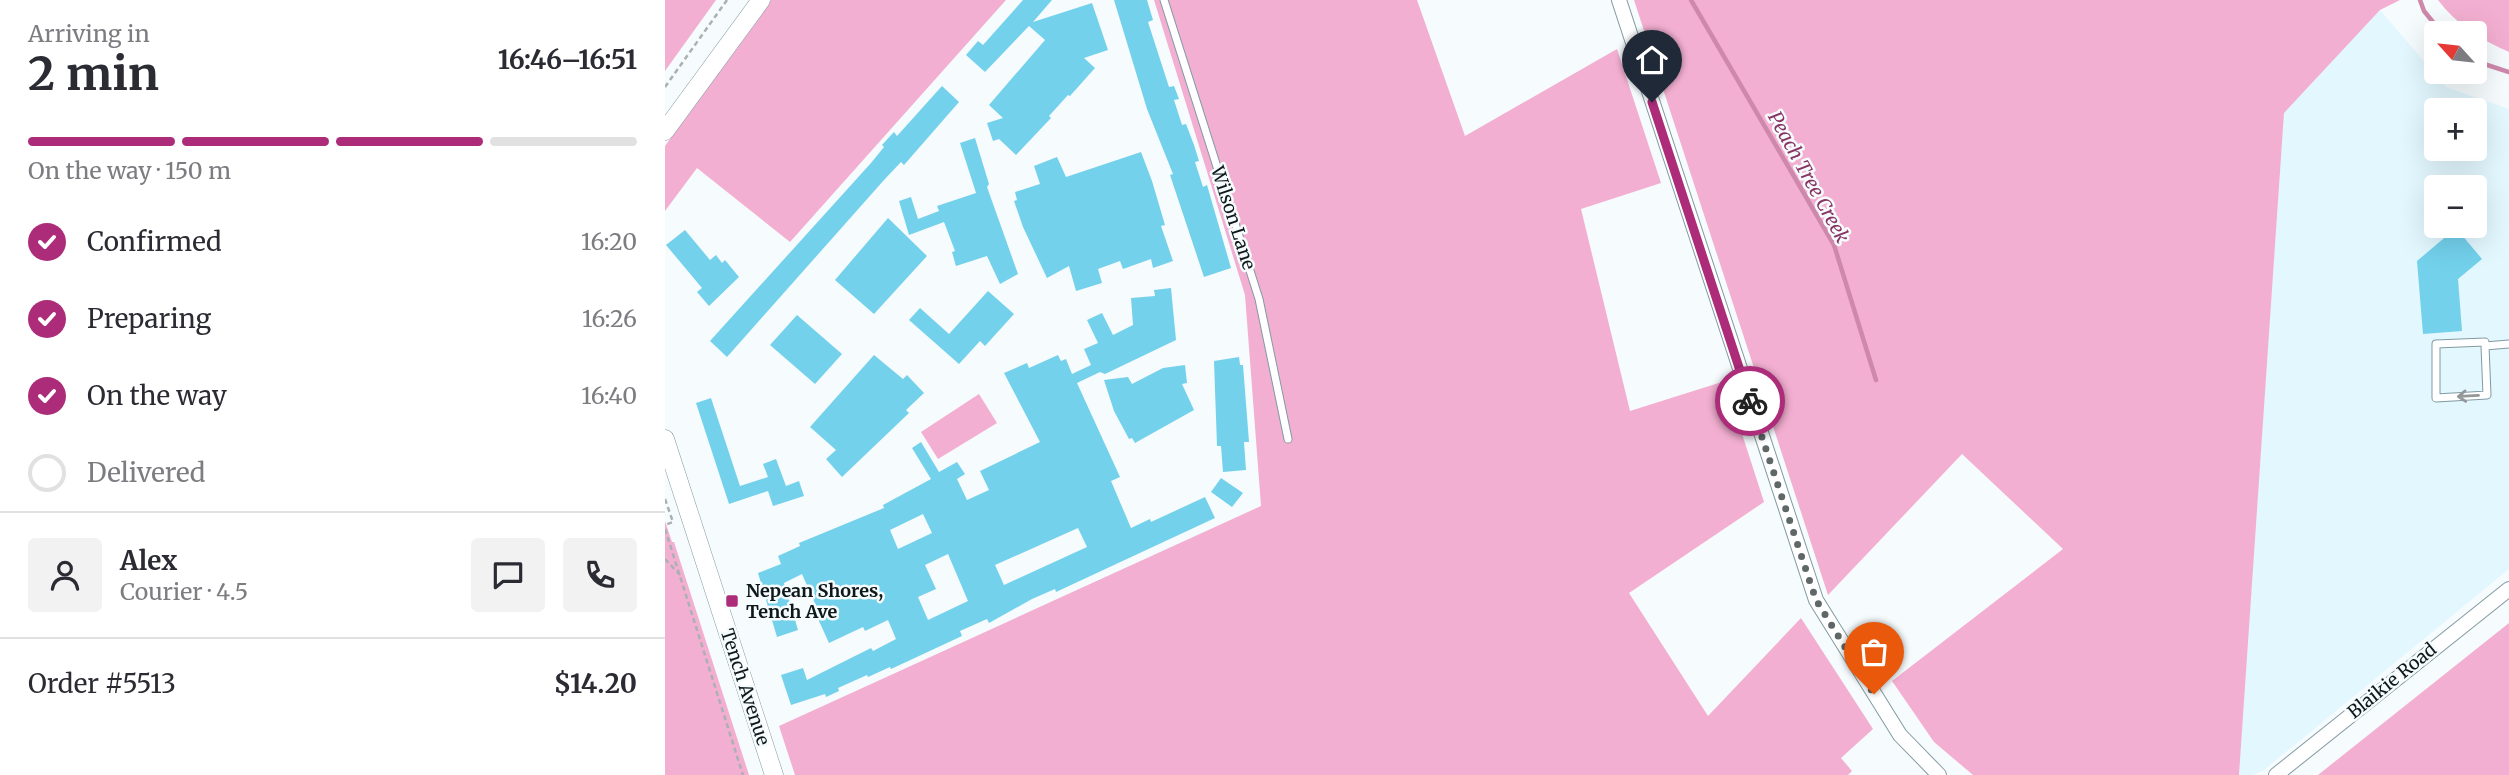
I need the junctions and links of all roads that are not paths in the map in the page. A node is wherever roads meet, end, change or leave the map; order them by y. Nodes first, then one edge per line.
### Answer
1 (761, 0) edge
2 (1164, 0) edge
3 (1619, 0) edge
4 (665, 131) edge
5 (2509, 344) edge
6 (2485, 346) junction
7 (665, 439) edge
8 (1288, 439) dead end
9 (2509, 589) edge
10 (774, 775) edge
11 (1939, 775) edge
12 (2276, 775) edge

1 - 4 street
2 - 8 lane, Wilson Lane
3 - 11 street
5 - 6 lane
6 -> 6 lane
7 - 10 street, Tench Avenue
9 - 12 street, Blaikie Road

